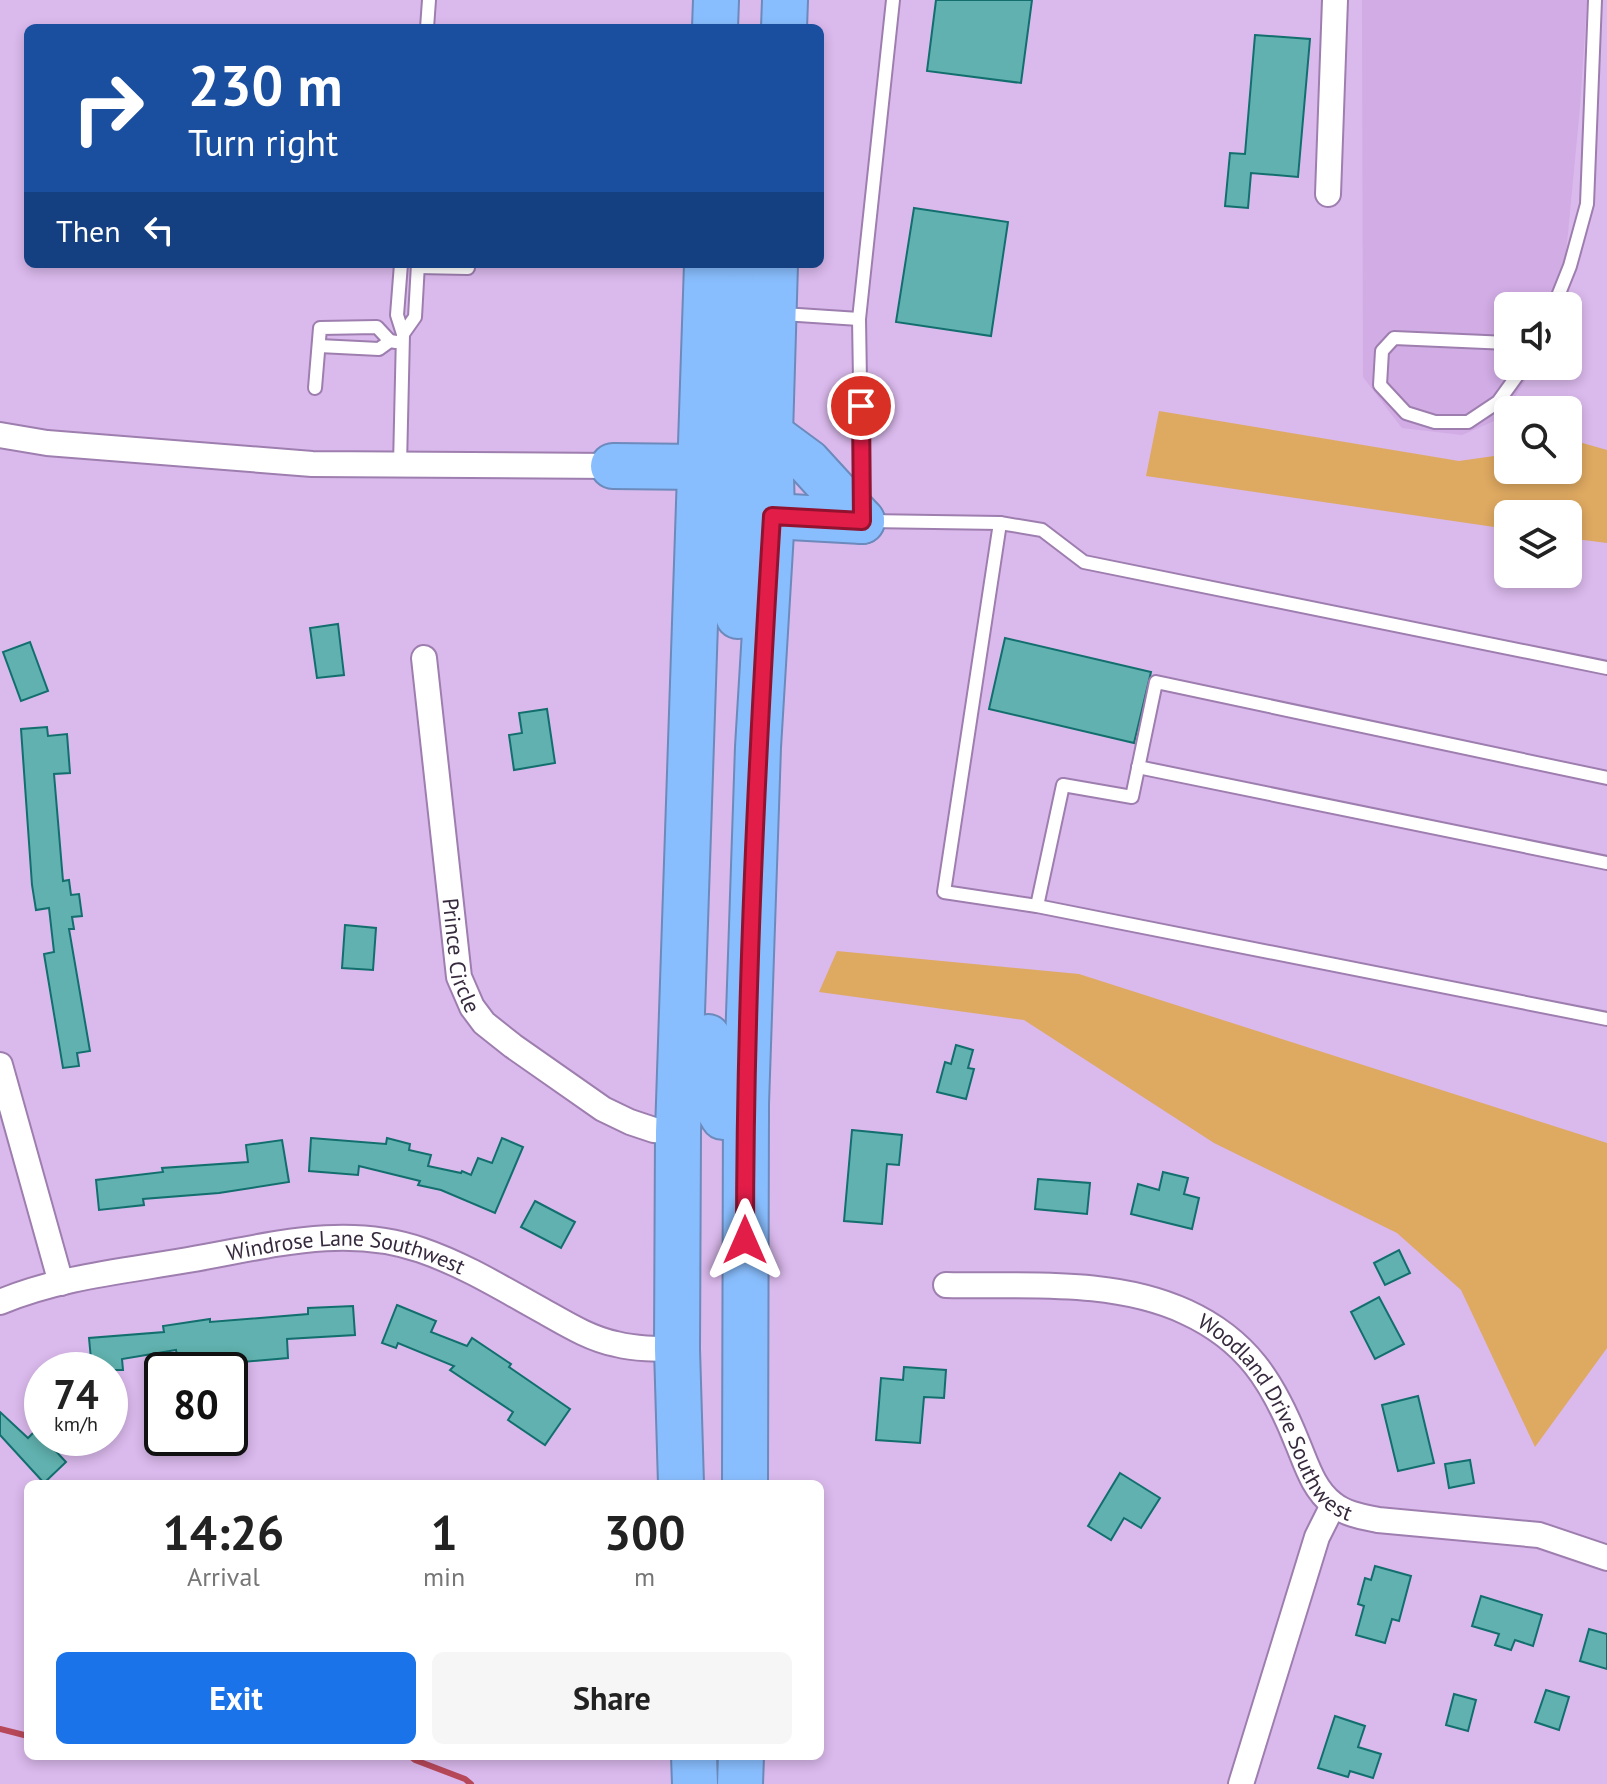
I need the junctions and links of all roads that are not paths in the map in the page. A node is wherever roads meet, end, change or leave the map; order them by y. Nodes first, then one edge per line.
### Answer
1 (429, 0) edge
2 (716, 0) edge
3 (757, 0) edge
4 (785, 0) edge
5 (893, 0) edge
6 (1335, 0) edge
7 (1595, 0) edge
8 (427, 24) edge
9 (715, 24) edge
10 (756, 24) edge
11 (784, 24) edge
12 (1328, 194) dead end
13 (401, 268) edge
14 (418, 268) edge
15 (707, 268) edge
16 (736, 268) edge
17 (775, 268) edge
18 (1560, 292) edge
19 (773, 314) junction
20 (859, 319) junction
21 (399, 339) junction
22 (1494, 342) edge
23 (319, 346) junction
24 (1514, 380) edge
25 (315, 388) dead end
26 (770, 434) junction
27 (0, 435) edge
28 (400, 465) junction
29 (613, 466) junction
30 (699, 467) junction
31 (772, 516) junction
32 (862, 521) junction
33 (1000, 523) junction
34 (697, 525) junction
35 (424, 658) dead end
36 (1607, 668) edge
37 (758, 747) junction
38 (1138, 767) junction
39 (1607, 778) edge
40 (1607, 863) edge
41 (1037, 906) junction
42 (684, 943) junction
43 (1607, 1019) edge
44 (0, 1065) edge
45 (746, 1117) junction
46 (678, 1132) junction
47 (61, 1283) junction
48 (946, 1285) dead end
49 (0, 1302) edge
50 (677, 1349) junction
51 (681, 1480) edge
52 (745, 1480) edge
53 (1333, 1505) junction
54 (1607, 1558) edge
55 (694, 1760) edge
56 (741, 1760) edge
57 (695, 1784) edge
58 (740, 1784) edge
59 (1241, 1784) edge

1 - 8 lane
2 - 9 highway
3 - 10 highway
4 - 11 highway
5 - 20 lane
6 - 12 street
7 - 18 lane
13 - 21 lane
14 - 21 lane
15 - 30 highway
16 - 31 highway
17 - 19 highway
19 - 20 lane
19 - 26 highway
20 - 32 lane
21 - 23 lane
21 - 23 lane
21 - 28 lane
22 - 24 lane
23 - 25 lane
26 - 31 highway
26 - 32 highway
27 - 28 street
28 - 29 street
29 - 30 highway
29 - 34 highway
30 - 34 highway
30 - 37 highway
31 - 32 highway
31 - 37 highway
32 - 33 lane
33 - 36 lane
33 - 41 lane
34 - 42 highway
35 - 46 street, Prince Circle
37 - 45 highway
38 - 39 lane
38 - 40 lane
38 - 41 lane
41 - 43 lane
42 - 45 highway
42 - 46 highway
44 - 47 street
45 - 52 highway
46 - 50 highway
47 - 49 street, Windrose Lane Southwest
47 - 50 street, Windrose Lane Southwest
48 - 53 street, Woodland Drive Southwest
50 - 51 highway
53 - 54 street, Woodland Drive Southwest
53 - 59 street
55 - 57 highway
56 - 58 highway

